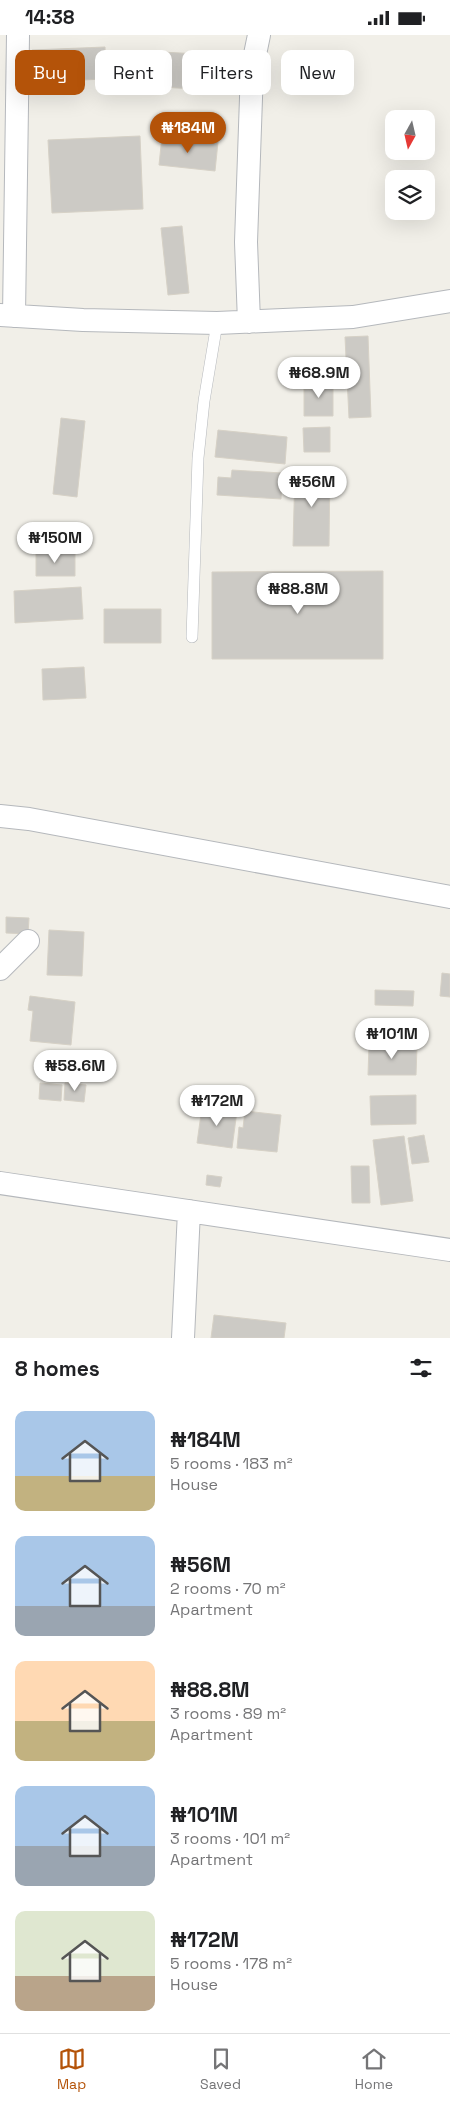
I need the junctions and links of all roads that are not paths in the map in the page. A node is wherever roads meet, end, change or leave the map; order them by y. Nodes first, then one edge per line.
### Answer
1 (18, 35) edge
2 (259, 35) edge
3 (450, 301) edge
4 (7, 315) edge
5 (248, 322) junction
6 (217, 323) junction
7 (192, 637) dead end
8 (0, 816) edge
9 (450, 897) edge
10 (28, 941) dead end
11 (0, 969) edge
12 (0, 1183) edge
13 (189, 1211) junction
14 (450, 1250) edge
15 (183, 1338) edge

1 - 4 street
2 - 5 street
3 - 5 street
4 - 6 street
5 - 6 street
6 - 7 lane
8 - 9 street
10 - 11 street
12 - 13 street
13 - 14 street
13 - 15 street

